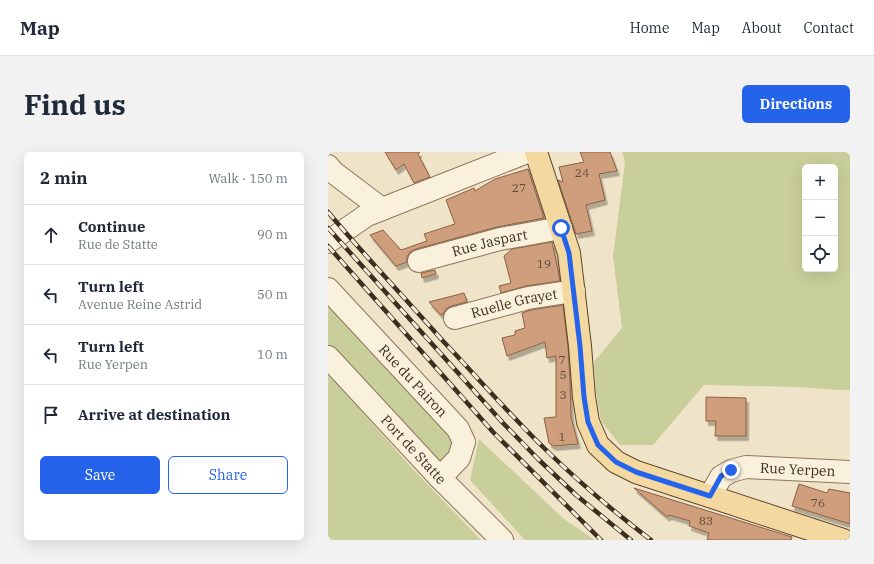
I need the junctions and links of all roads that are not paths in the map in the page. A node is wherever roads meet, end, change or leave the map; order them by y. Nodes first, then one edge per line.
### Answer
1 (527, 152) edge
2 (536, 152) edge
3 (328, 166) edge
4 (382, 209) junction
5 (561, 228) junction
6 (328, 242) edge
7 (419, 261) dead end
8 (328, 288) edge
9 (574, 291) junction
10 (455, 318) dead end
11 (328, 357) edge
12 (850, 472) edge
13 (440, 478) junction
14 (710, 496) junction
15 (502, 540) edge
16 (843, 540) edge

1 - 4 street
2 - 5 main road
3 - 4 street
4 - 6 street
5 - 7 street, Rue Jaspart
5 - 9 main road
8 - 13 street, Rue du Pairon
9 - 10 street, Ruelle Grayet
9 - 14 main road
11 - 13 street, Port de Statte
12 - 14 street, Rue Yerpen
13 - 15 street, Port de Statte
14 - 16 main road

